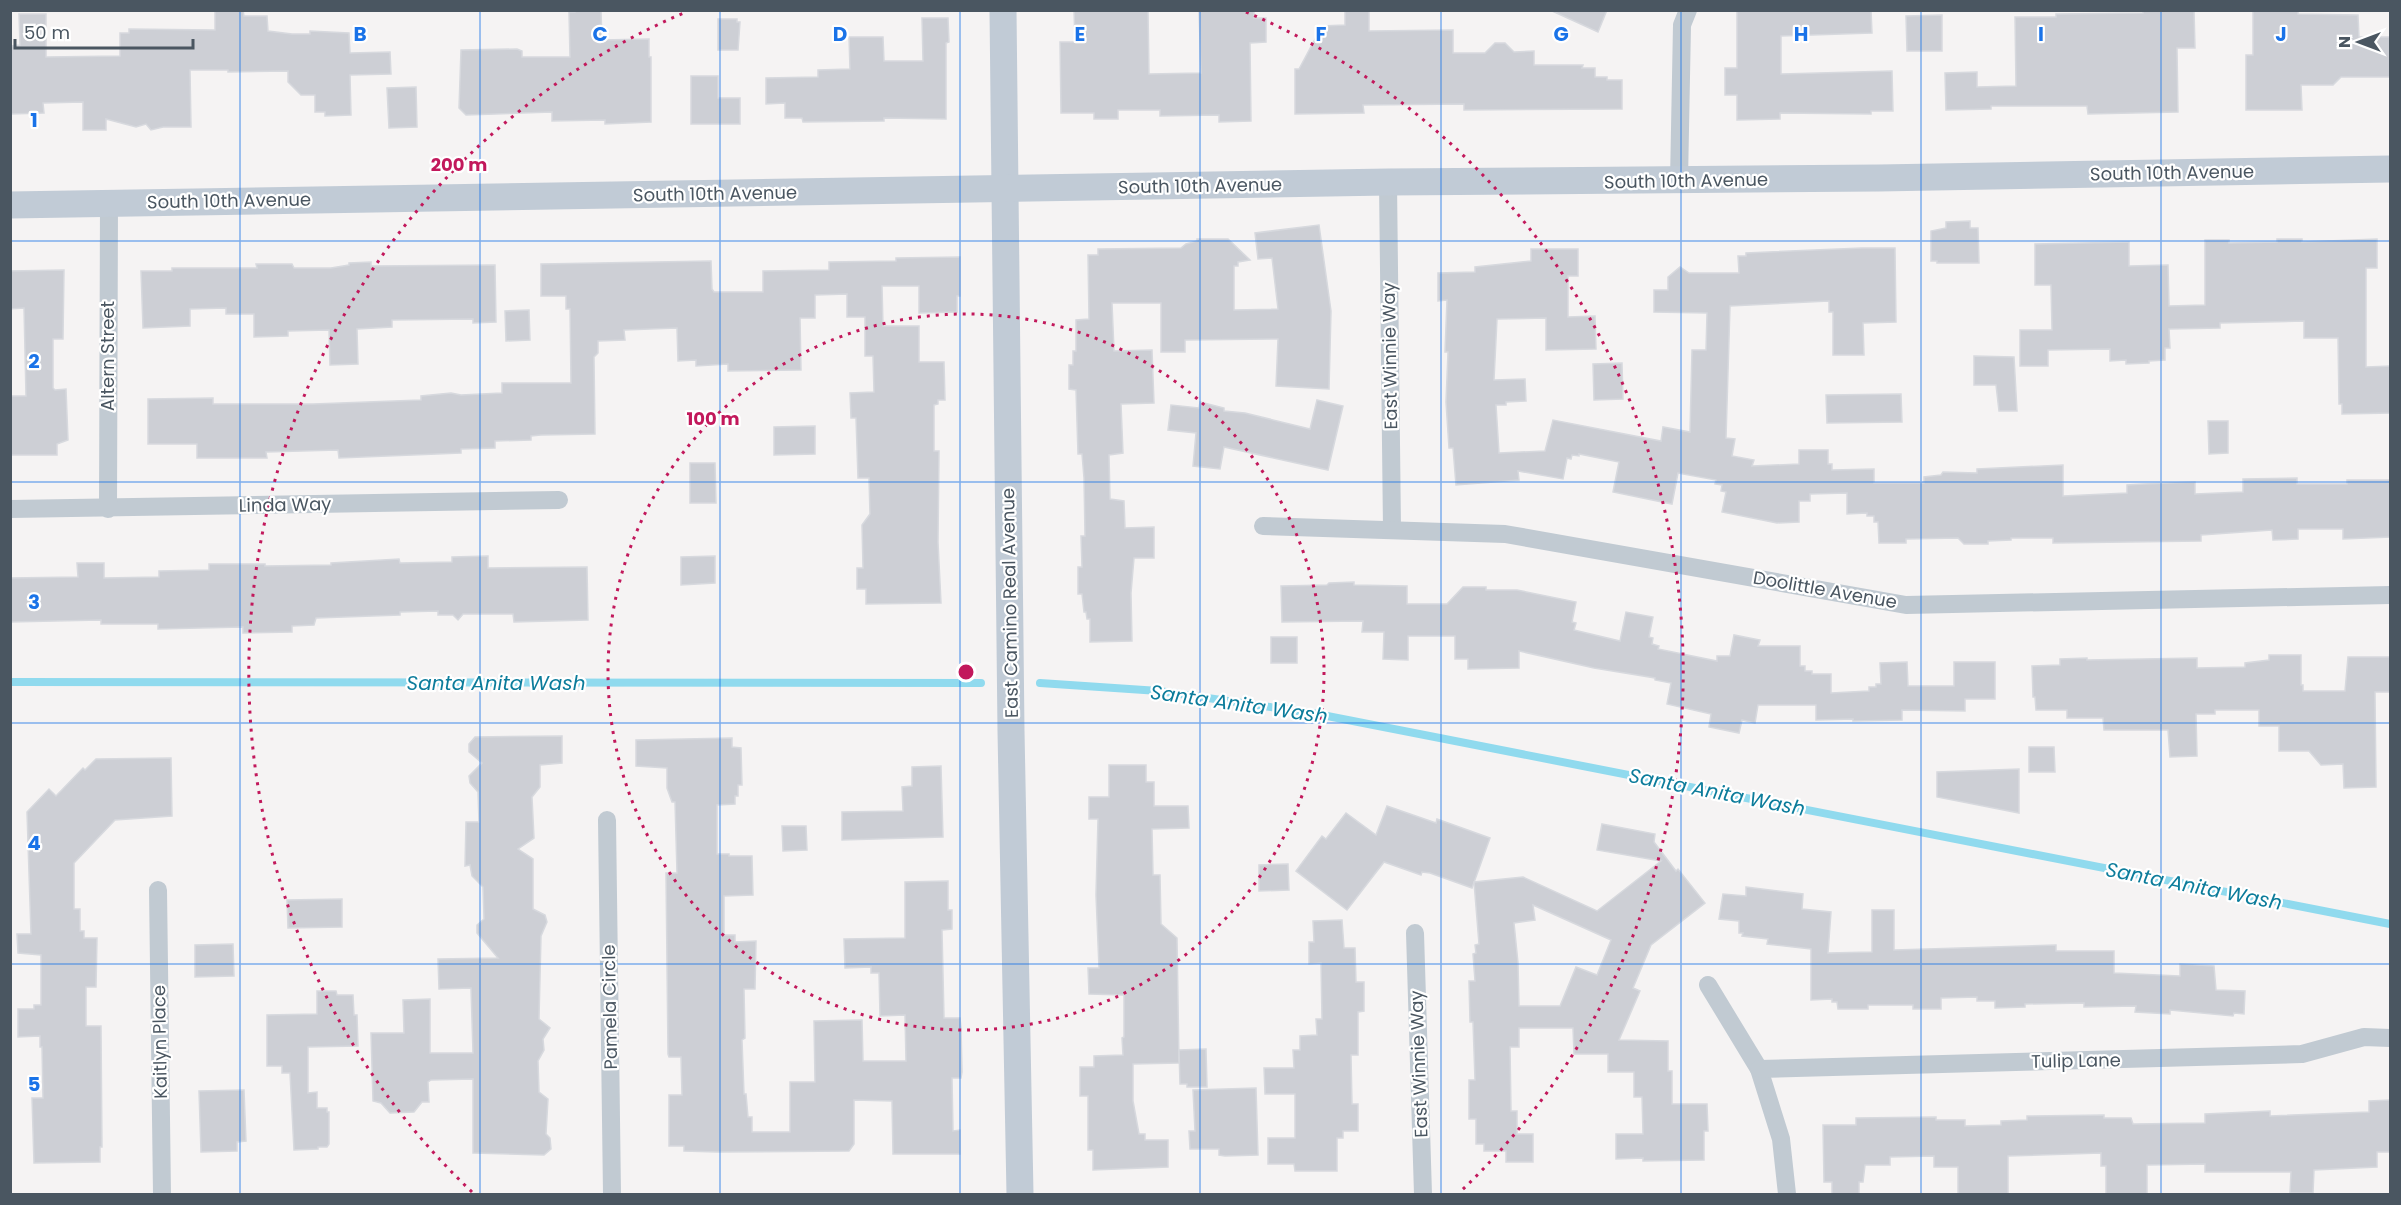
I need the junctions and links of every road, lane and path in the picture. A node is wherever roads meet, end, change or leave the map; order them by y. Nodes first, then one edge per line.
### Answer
1 (1003, 10) edge
2 (1688, 10) edge
3 (2391, 169) edge
4 (1679, 181) junction
5 (1388, 182) junction
6 (1005, 190) junction
7 (109, 203) junction
8 (10, 205) edge
9 (559, 500) dead end
10 (10, 509) edge
11 (108, 509) junction
12 (1263, 526) dead end
13 (1392, 530) junction
14 (2391, 595) edge
15 (607, 820) dead end
16 (158, 890) dead end
17 (1415, 933) dead end
18 (1708, 985) dead end
19 (2391, 1038) edge
20 (1759, 1069) junction
21 (162, 1194) edge
22 (612, 1194) edge
23 (1020, 1194) edge
24 (1423, 1194) edge
25 (1787, 1194) edge

1 - 6 street, East Camino Real Avenue
2 - 4 street
3 - 4 street, South 10th Avenue
4 - 5 street, South 10th Avenue
5 - 6 street, South 10th Avenue
5 - 13 street, East Winnie Way
6 - 7 street, South 10th Avenue
6 - 23 street, East Camino Real Avenue
7 - 8 street, South 10th Avenue
7 - 11 street, Altern Street
9 - 11 street, Linda Way
10 - 11 street, Linda Way
12 - 13 street, Doolittle Avenue
13 - 14 street, Doolittle Avenue
15 - 22 street, Pamela Circle
16 - 21 street, Kaitlyn Place
17 - 24 street, East Winnie Way
18 - 20 street
19 - 20 street, Tulip Lane
20 - 25 street

